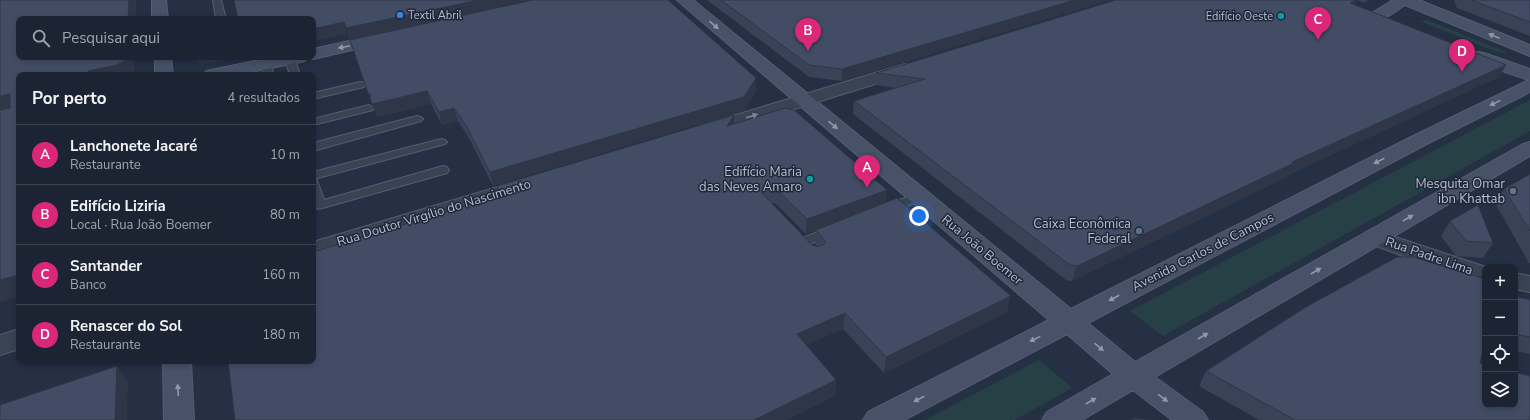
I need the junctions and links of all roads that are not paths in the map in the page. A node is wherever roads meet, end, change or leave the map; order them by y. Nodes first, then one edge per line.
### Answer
1 (159, 0) edge
2 (217, 0) edge
3 (684, 0) edge
4 (1403, 0) edge
5 (1406, 0) edge
6 (160, 16) edge
7 (220, 16) edge
8 (1396, 23) edge
9 (398, 35) edge
10 (1530, 51) edge
11 (1467, 52) edge
12 (316, 53) edge
13 (163, 60) edge
14 (290, 60) edge
15 (295, 60) edge
16 (920, 64) edge
17 (267, 70) edge
18 (164, 72) edge
19 (245, 72) edge
20 (295, 72) edge
21 (1530, 75) edge
22 (360, 85) edge
23 (1530, 85) edge
24 (316, 95) edge
25 (803, 100) junction
26 (369, 108) edge
27 (417, 119) dead end
28 (316, 121) edge
29 (691, 134) edge
30 (441, 142) dead end
31 (316, 146) edge
32 (1530, 148) edge
33 (443, 170) dead end
34 (316, 175) edge
35 (547, 178) edge
36 (919, 197) junction
37 (316, 205) edge
38 (876, 214) edge
39 (847, 225) edge
40 (794, 232) edge
41 (1374, 237) junction
42 (316, 249) edge
43 (1482, 273) edge
44 (1518, 282) edge
45 (1530, 284) edge
46 (1070, 322) junction
47 (16, 341) edge
48 (0, 345) edge
49 (177, 364) edge
50 (1134, 376) junction
51 (179, 420) edge
52 (878, 420) edge
53 (1057, 420) edge
54 (1192, 420) edge

1 - 6 main road
2 - 7 lane
3 -> 25 main road, Rua João Boemer
4 - 8 main road
10 -> 5 main road
9 -> 12 main road
11 - 21 main road
13 - 18 main road
14 - 17 main road
15 - 20 lane
16 - 25 street
17 - 19 main road
22 - 24 lane
23 -> 46 main road, Avenida Carlos de Campos
29 -> 25 street
25 -> 36 main road, Rua João Boemer
26 - 28 lane
27 - 31 lane
30 - 34 lane
41 -> 32 main road
33 - 37 lane
35 - 42 street, Rua Doutor Virgílio do Nascimento
36 - 38 lane
36 - 46 main road, Rua João Boemer
39 - 40 lane
41 - 43 street, Rua Padre Lima
50 -> 41 main road
44 - 45 street
46 -> 50 main road, Rua João Boemer
46 -> 52 main road, Avenida Carlos de Campos
47 - 48 street
51 -> 49 main road
53 -> 50 main road
50 -> 54 main road, Rua João Boemer

